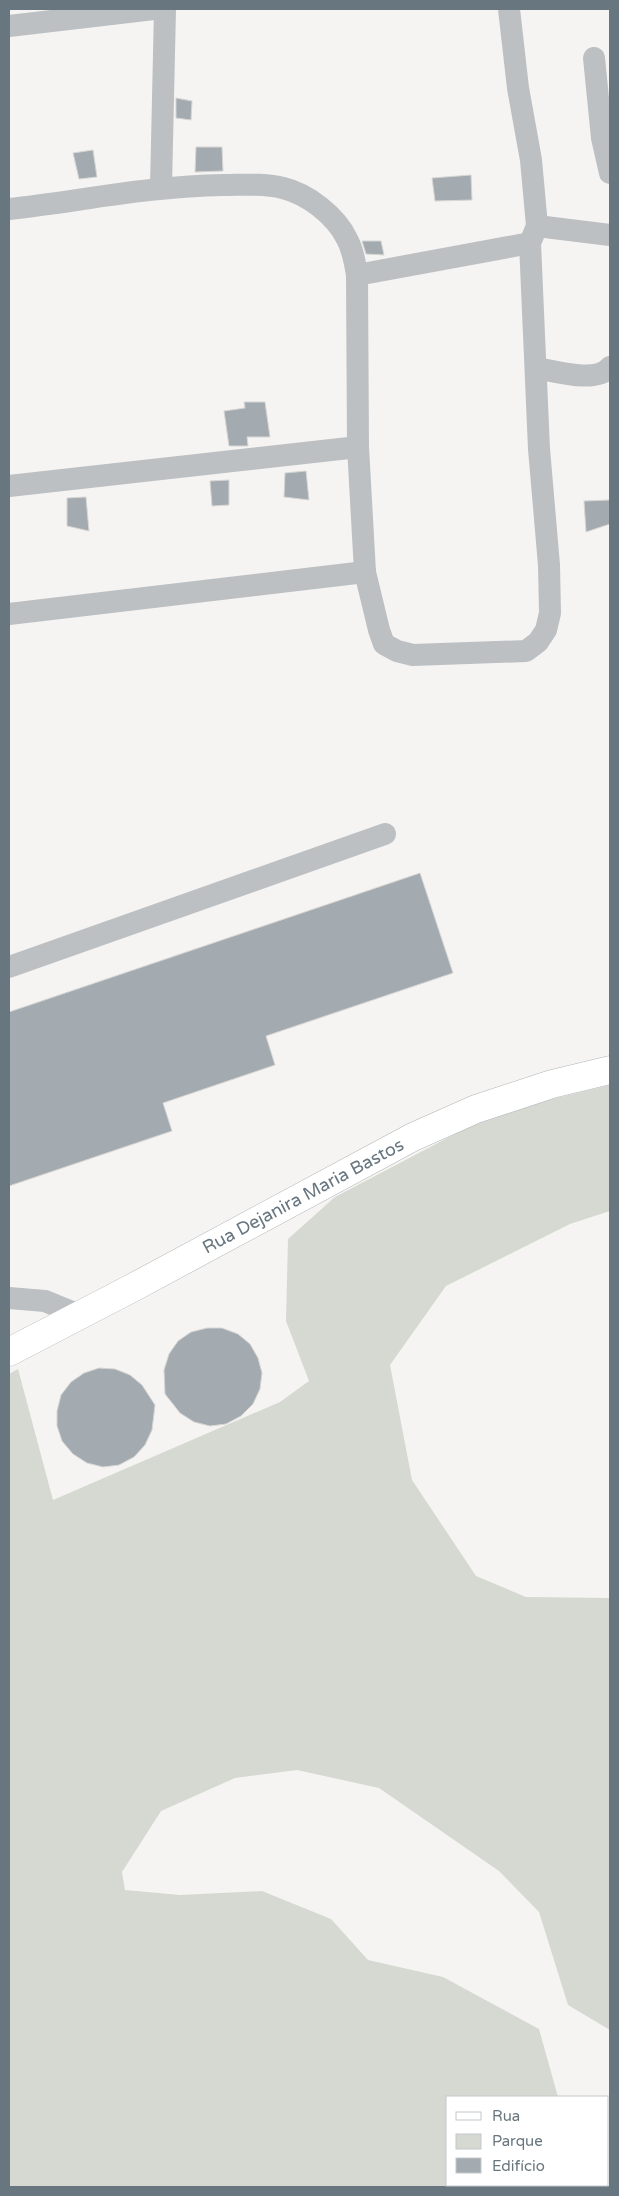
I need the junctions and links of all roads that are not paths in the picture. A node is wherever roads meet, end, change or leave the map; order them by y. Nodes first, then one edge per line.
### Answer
1 (154, 9) edge
2 (165, 9) edge
3 (509, 9) edge
4 (9, 26) edge
5 (594, 58) dead end
6 (610, 173) edge
7 (161, 187) junction
8 (9, 209) edge
9 (534, 234) junction
10 (610, 235) edge
11 (357, 275) junction
12 (536, 368) junction
13 (609, 370) edge
14 (358, 446) junction
15 (9, 486) edge
16 (365, 572) junction
17 (9, 614) edge
18 (386, 834) dead end
19 (9, 967) edge
20 (610, 1070) edge
21 (9, 1298) edge
22 (80, 1315) junction
23 (9, 1352) edge

1 - 4 street
2 - 7 street
3 - 9 street
5 - 6 street
7 - 8 street
7 - 11 street
9 - 10 street
9 - 11 street
9 - 12 street
11 - 14 street
12 - 13 street
12 - 16 street
14 - 15 street
14 - 16 street
16 - 17 street
18 - 19 street
20 - 22 main road, Rua Dejanira Maria Bastos
21 - 22 street
22 - 23 main road, Rua Dejanira Maria Bastos

